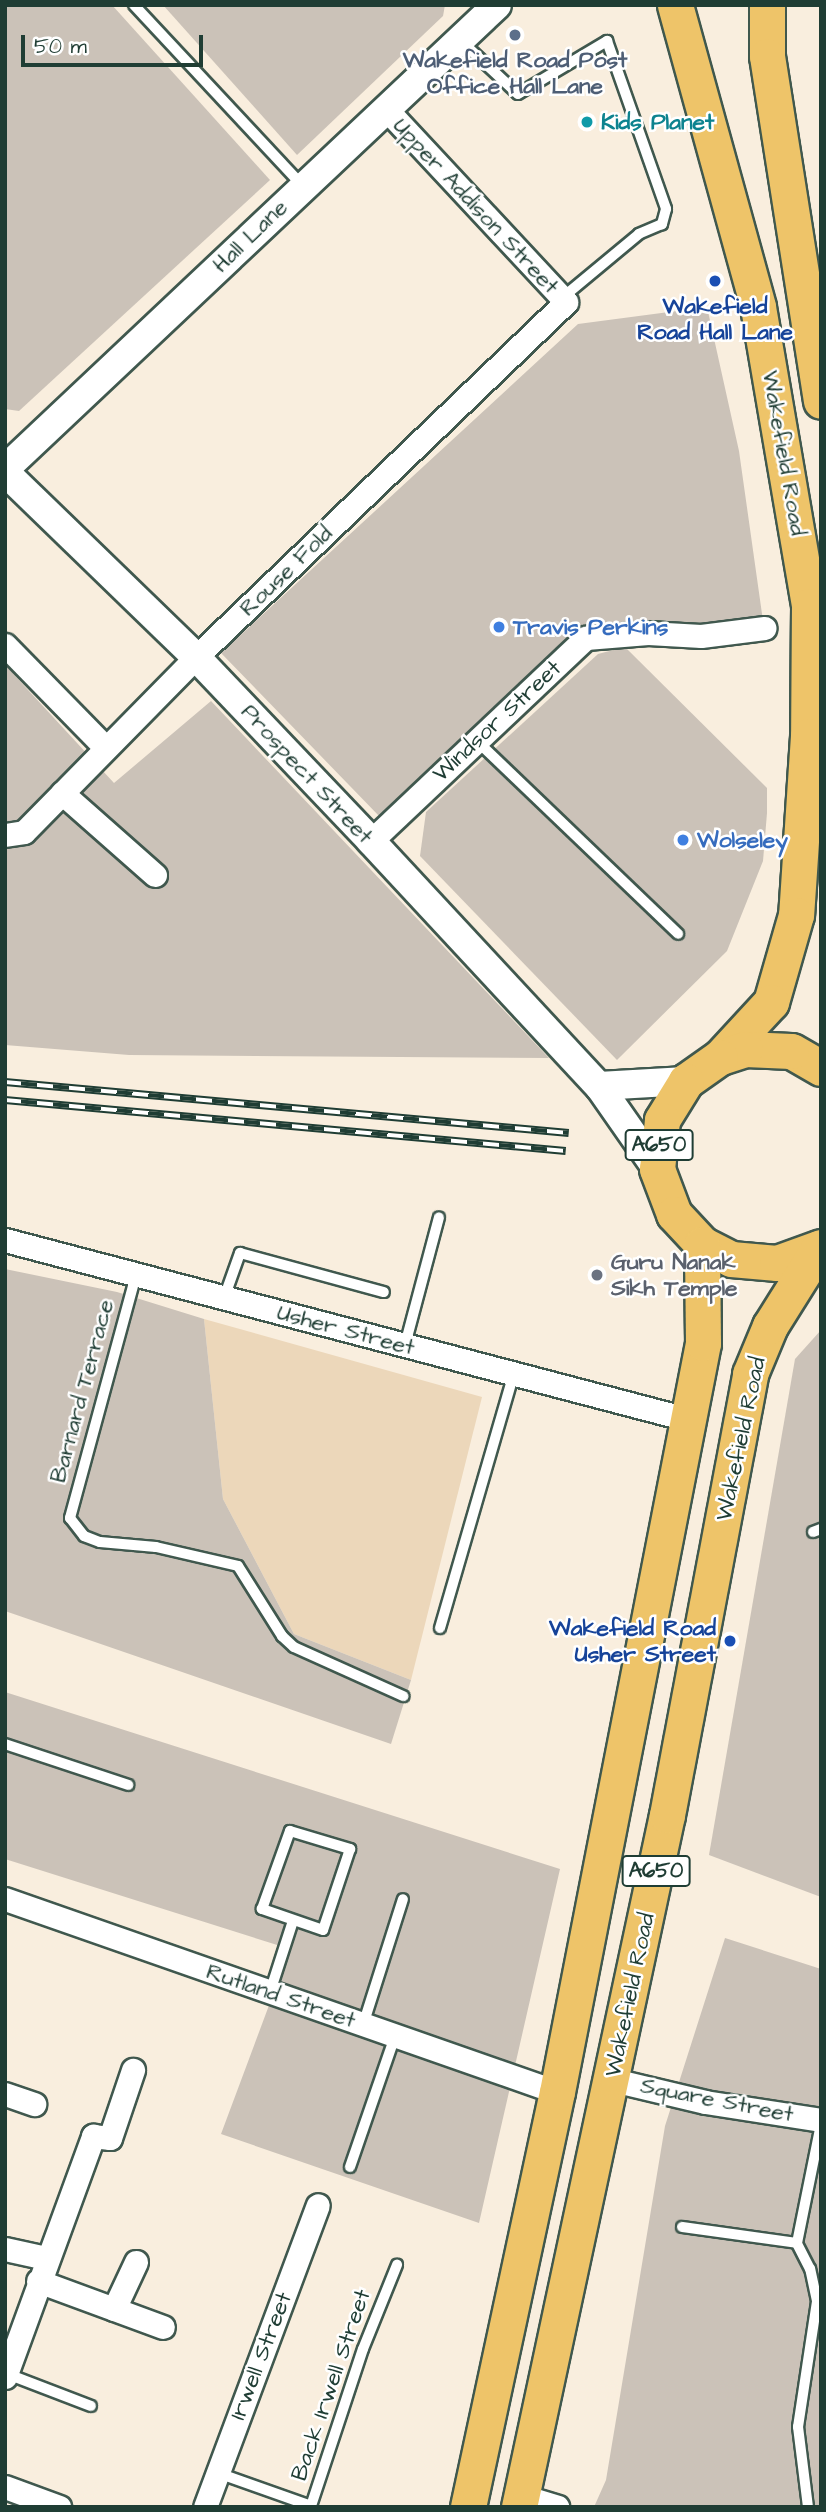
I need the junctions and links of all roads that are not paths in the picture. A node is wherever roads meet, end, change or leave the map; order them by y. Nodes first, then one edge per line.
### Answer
1 (134, 5) edge
2 (497, 5) edge
3 (675, 5) edge
4 (767, 5) edge
5 (460, 40) junction
6 (386, 109) junction
7 (303, 186) junction
8 (564, 300) junction
9 (821, 401) edge
10 (5, 471) edge
11 (764, 628) dead end
12 (5, 645) edge
13 (196, 657) junction
14 (476, 740) junction
15 (106, 748) junction
16 (62, 793) junction
17 (5, 835) edge
18 (371, 841) junction
19 (155, 875) dead end
20 (678, 934) dead end
21 (720, 1057) junction
22 (821, 1068) edge
23 (686, 1081) junction
24 (599, 1086) junction
25 (657, 1169) junction
26 (439, 1217) dead end
27 (5, 1240) edge
28 (702, 1244) junction
29 (820, 1248) edge
30 (136, 1275) junction
31 (384, 1292) dead end
32 (224, 1298) junction
33 (405, 1345) junction
34 (514, 1374) junction
35 (687, 1419) junction
36 (440, 1628) dead end
37 (403, 1696) dead end
38 (5, 1744) edge
39 (128, 1785) dead end
40 (5, 1899) edge
41 (404, 1899) dead end
42 (293, 1921) junction
43 (270, 1992) junction
44 (363, 2025) junction
45 (395, 2036) junction
46 (133, 2070) dead end
47 (613, 2080) junction
48 (557, 2092) junction
49 (5, 2094) edge
50 (34, 2104) dead end
51 (821, 2122) edge
52 (350, 2167) dead end
53 (318, 2205) dead end
54 (682, 2227) dead end
55 (797, 2243) junction
56 (5, 2249) edge
57 (46, 2258) junction
58 (136, 2262) dead end
59 (397, 2265) dead end
60 (38, 2281) junction
61 (114, 2309) junction
62 (163, 2327) dead end
63 (6, 2375) edge
64 (91, 2406) dead end
65 (217, 2473) junction
66 (5, 2487) edge
67 (521, 2501) edge
68 (59, 2507) edge
69 (205, 2507) edge
70 (468, 2507) edge
71 (557, 2507) edge
72 (808, 2507) edge

1 - 7 lane
2 - 5 street, Hall Lane
3 - 21 main road, Wakefield Road / A650
4 - 9 main road, Wakefield Road
5 - 6 street, Hall Lane
5 - 8 lane
6 - 7 street, Hall Lane
6 - 8 street, Upper Addison Street
7 - 10 street, Hall Lane
8 - 13 street, Rouse Fold
10 - 13 street, Prospect Street
11 - 14 street, Windsor Street
12 - 15 street
13 - 15 street, Rouse Fold
13 - 18 street, Prospect Street
14 - 18 street, Windsor Street
14 - 20 lane
15 - 16 street, Rouse Fold
16 - 17 street, Rouse Fold
16 - 19 street
18 - 24 street, Prospect Street
21 - 22 main road, A650
21 - 23 main road, A650
23 - 24 street
23 - 25 main road, A650
24 - 25 street, Prospect Street
25 - 28 main road, A650
26 - 33 lane
27 - 30 street, Usher Street
28 - 29 main road, A650
28 - 35 main road, A650
29 - 47 main road, Wakefield Road / A650
30 - 32 street, Usher Street
30 - 37 lane, Barnard Terrace
31 - 32 lane
32 - 33 street, Usher Street
33 - 34 street, Usher Street
34 - 35 street, Usher Street
34 - 36 lane
35 - 48 main road, A650
38 - 39 lane
40 - 43 street, Rutland Street
41 - 44 lane
42 - 42 lane
42 - 43 lane
43 - 44 street, Rutland Street
44 - 45 street, Rutland Street
45 - 48 street, Rutland Street
45 - 52 lane
46 - 57 street
47 - 51 street, Square Street
47 - 67 main road, Wakefield Road / A650
48 - 70 main road, A650
49 - 50 street
51 - 55 lane
53 - 65 street, Irwell Street
54 - 55 lane
55 - 72 lane
56 - 57 street
57 - 60 street
58 - 61 street
59 - 65 lane, Back Irwell Street
60 - 61 street
60 - 63 street
61 - 62 street
63 - 64 lane
65 - 69 street, Irwell Street
66 - 68 street
67 - 71 street

